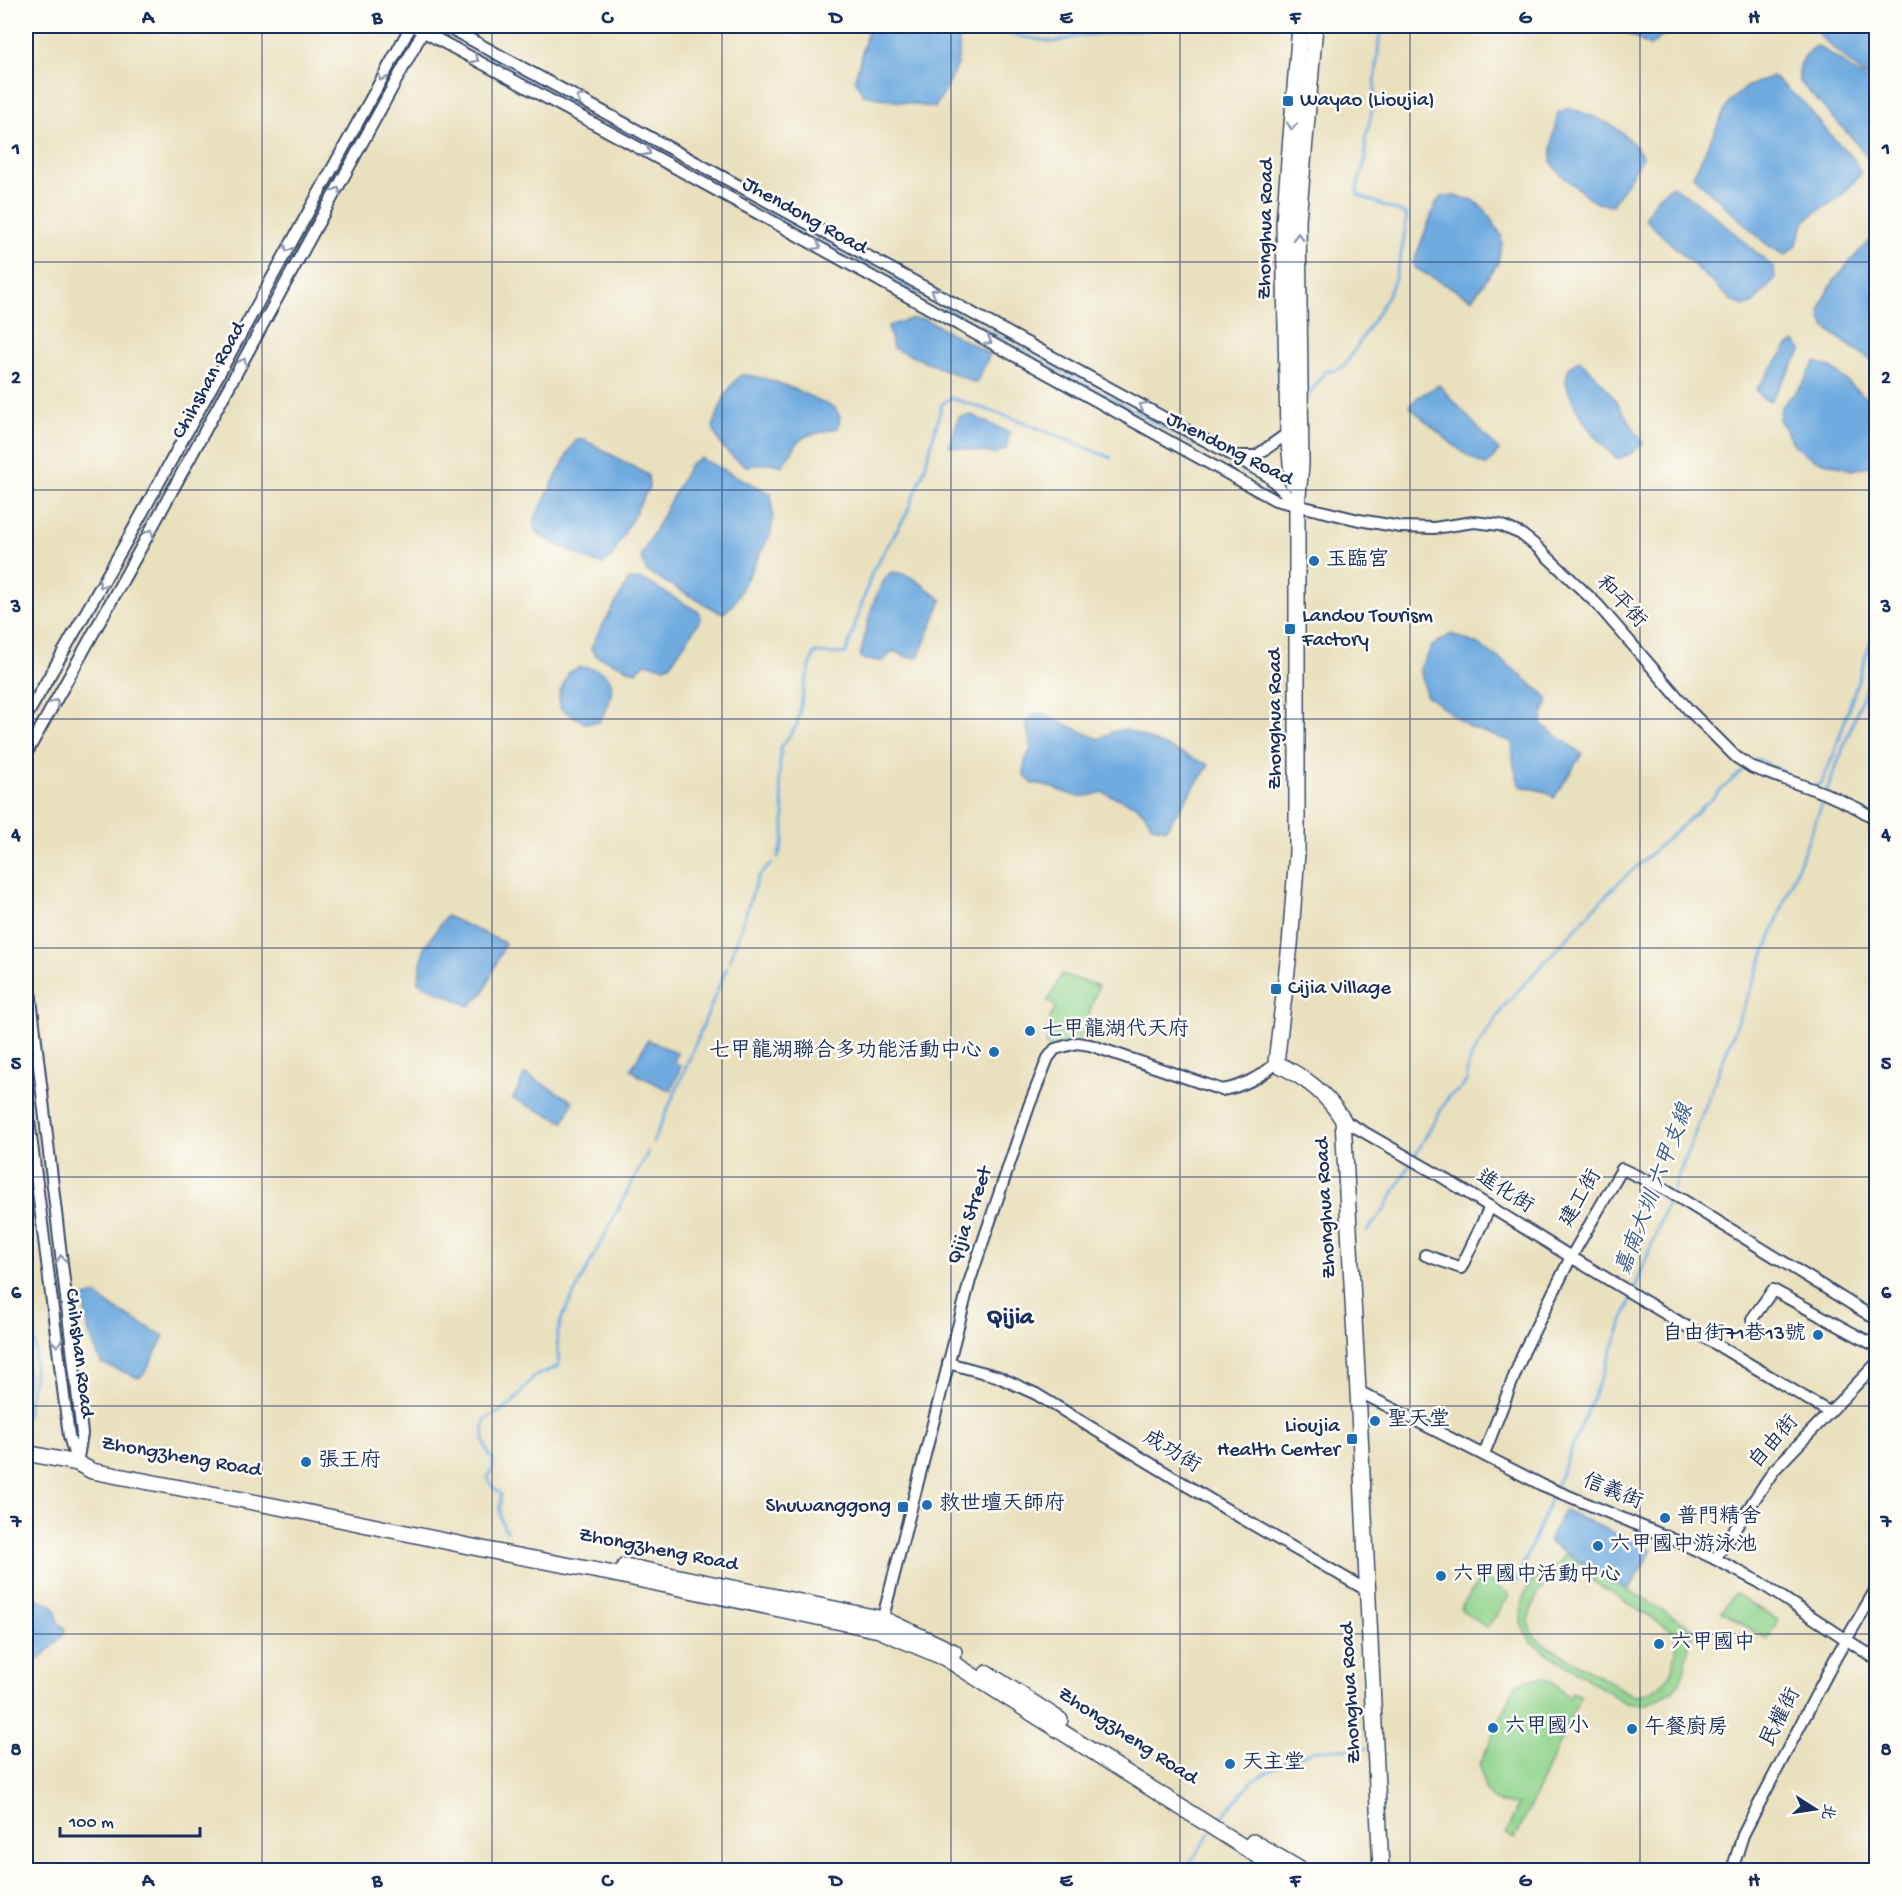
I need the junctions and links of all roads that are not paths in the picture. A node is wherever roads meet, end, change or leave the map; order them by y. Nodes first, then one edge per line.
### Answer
1 (412, 26) edge
2 (446, 26) edge
3 (1300, 26) edge
4 (1315, 26) edge
5 (425, 28) edge
6 (1288, 433) junction
7 (1234, 456) junction
8 (1297, 505) junction
9 (26, 717) edge
10 (26, 754) edge
11 (1876, 819) edge
12 (26, 956) edge
13 (1276, 1064) junction
14 (26, 1097) edge
15 (1343, 1120) junction
16 (1490, 1207) junction
17 (1425, 1255) dead end
18 (1571, 1257) junction
19 (1752, 1319) dead end
20 (1876, 1319) edge
21 (1876, 1346) edge
22 (948, 1363) junction
23 (1876, 1364) edge
24 (1358, 1391) junction
25 (1829, 1412) junction
26 (26, 1454) edge
27 (1484, 1454) junction
28 (77, 1463) junction
29 (1715, 1559) junction
30 (1876, 1588) edge
31 (1368, 1591) junction
32 (881, 1624) junction
33 (1846, 1640) junction
34 (1876, 1659) edge
35 (1280, 1870) edge
36 (1301, 1870) edge
37 (1382, 1870) edge
38 (1732, 1870) edge

1 - 5 street, Jhendong Road
1 -> 9 street, Chihshan Road
7 -> 2 street, Jhendong Road
3 -> 6 street, Zhonghua Road
8 -> 4 street, Zhonghua Road
5 -> 8 street, Jhendong Road
10 -> 5 street, Chihshan Road
6 - 7 street
6 - 8 street, Zhonghua Road
7 - 8 street, Jhendong Road
8 - 11 street, 和平街
8 - 13 street, Zhonghua Road
28 -> 12 street, Chihshan Road
13 - 15 street, Zhonghua Road
13 - 22 street, Qijia Street
14 -> 28 street, Chihshan Road
15 - 16 street, 進化街
15 - 24 street, Zhonghua Road
16 - 17 street
16 - 18 street, 進化街
18 - 20 street, 建工街
18 - 25 street, 進化街
18 - 27 street, 建工街
19 - 21 street
22 - 31 street, 成功街
22 - 32 street, Qijia Street
23 - 25 street, 自由街
24 - 27 street, 信義街
24 - 31 street, Zhonghua Road
25 - 29 street, 自由街
26 - 28 street, Zhongzheng Road
27 - 29 street, 信義街
28 - 32 street, Zhongzheng Road
29 - 33 street, 信義街
30 - 33 street, 民權街
31 - 37 street, Zhonghua Road
32 - 35 street, Zhongzheng Road
32 - 36 street, Zhongzheng Road
33 - 34 street, 信義街
33 - 38 street, 民權街

